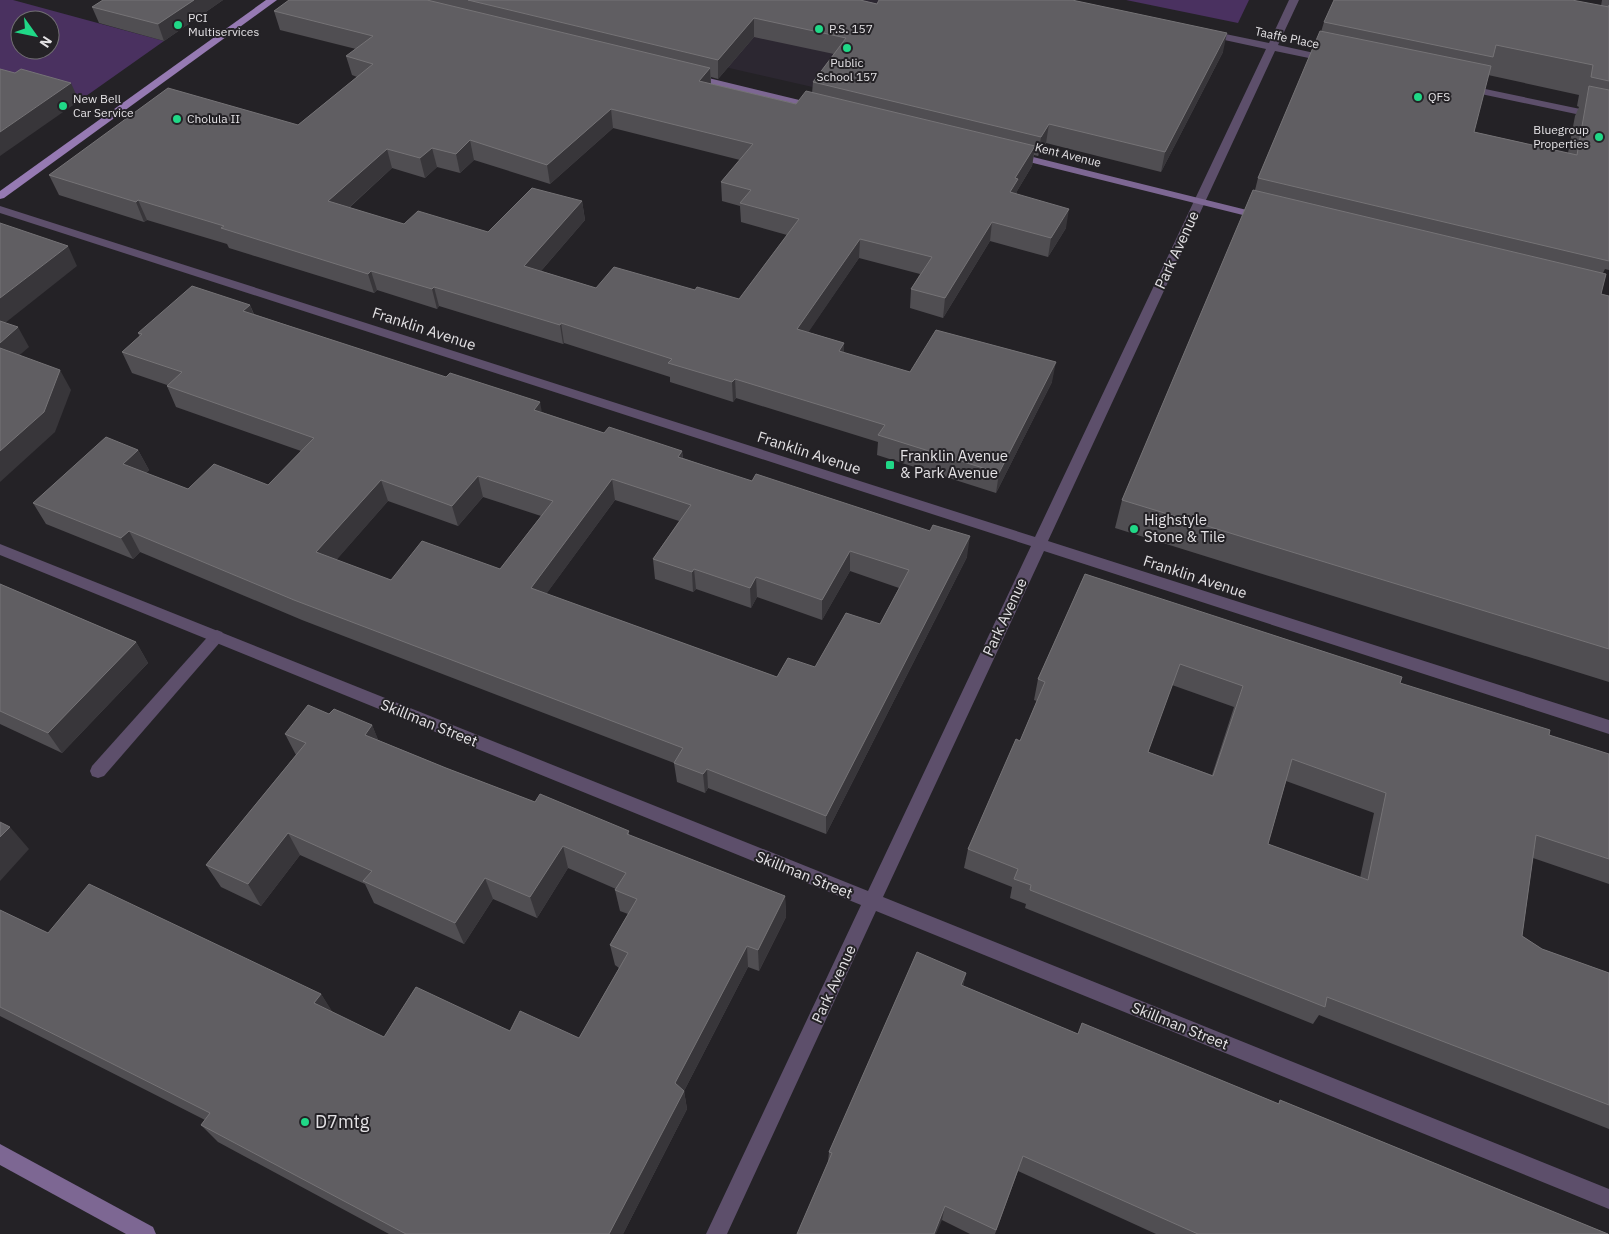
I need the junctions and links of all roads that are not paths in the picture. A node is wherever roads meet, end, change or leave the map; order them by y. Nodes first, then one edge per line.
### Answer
1 (272, 0) edge
2 (1294, 0) edge
3 (1192, 30) edge
4 (1272, 48) junction
5 (1339, 62) edge
6 (684, 75) edge
7 (1455, 86) edge
8 (829, 110) edge
9 (1609, 118) edge
10 (1002, 153) edge
11 (0, 196) edge
12 (1200, 201) junction
13 (0, 209) edge
14 (1277, 220) edge
15 (1039, 544) junction
16 (0, 549) edge
17 (217, 636) junction
18 (1609, 727) edge
19 (98, 771) dead end
20 (872, 902) junction
21 (0, 1154) edge
22 (1609, 1199) edge
23 (146, 1234) edge
24 (716, 1234) edge

1 - 11 main road
2 - 4 street, Park Avenue
3 - 4 street, Taaffe Place
4 - 5 street, Taaffe Place
4 - 12 street, Park Avenue
6 - 8 main road
7 - 9 street
10 - 12 main road, Kent Avenue
12 - 14 main road, Kent Avenue
12 - 15 street, Park Avenue
13 - 15 street, Franklin Avenue
15 - 18 street, Franklin Avenue
15 - 20 street, Park Avenue
16 - 17 street, Skillman Street
17 - 19 street
17 - 20 street, Skillman Street
20 - 22 street, Skillman Street
20 - 24 street, Park Avenue
21 - 23 main road

